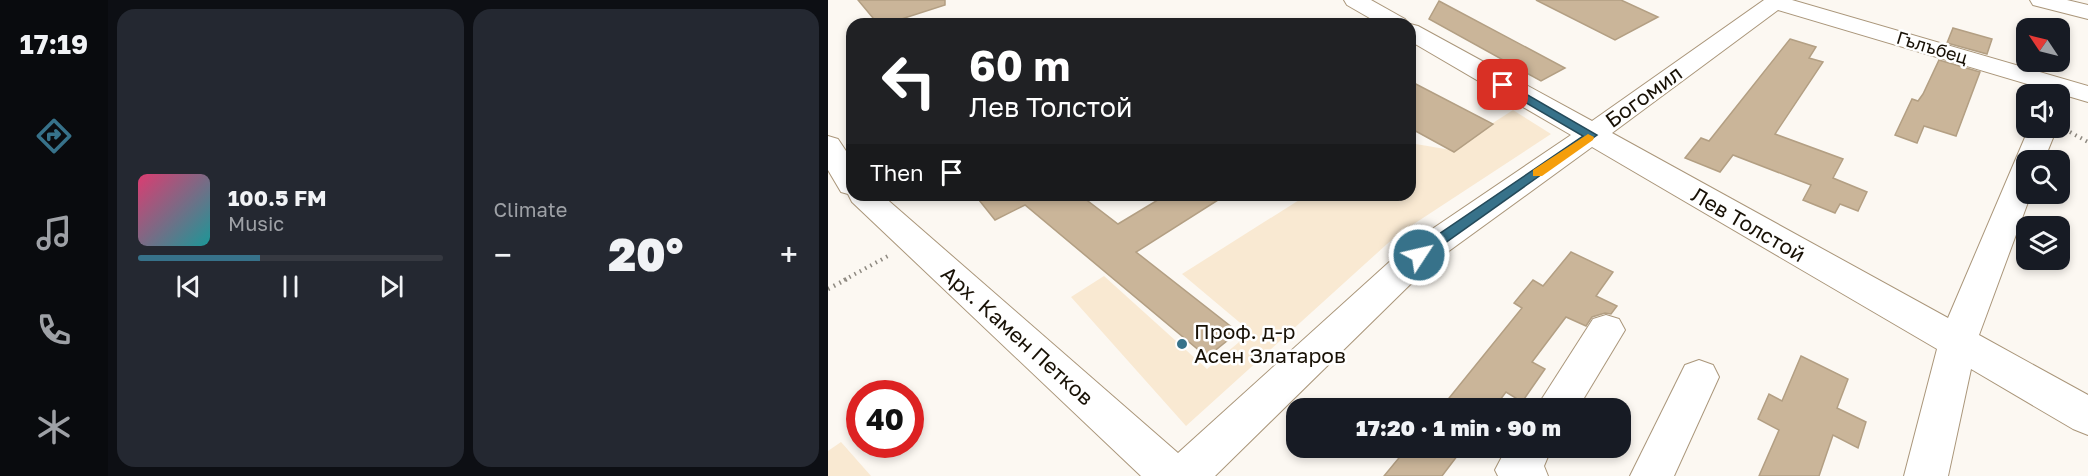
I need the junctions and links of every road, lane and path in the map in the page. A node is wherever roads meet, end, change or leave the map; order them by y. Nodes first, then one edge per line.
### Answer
1 (1355, 0) edge
2 (2041, 0) edge
3 (1777, 1) edge
4 (2088, 12) edge
5 (1386, 18) edge
6 (1416, 34) edge
7 (2036, 84) edge
8 (2070, 92) edge
9 (2088, 94) edge
10 (1591, 135) junction
11 (2070, 135) edge
12 (2049, 138) edge
13 (2088, 142) edge
14 (828, 145) edge
15 (2039, 150) edge
16 (846, 175) edge
17 (2016, 193) edge
18 (869, 201) edge
19 (913, 242) junction
20 (828, 289) edge
21 (1606, 330) dead end
22 (1957, 343) junction
23 (1699, 377) dead end
24 (1562, 398) edge
25 (2088, 416) edge
26 (1524, 458) edge
27 (1172, 476) edge
28 (1184, 476) edge
29 (1526, 476) edge
30 (1652, 476) edge
31 (1926, 476) edge

1 - 5 street
2 - 4 street
3 - 7 street, Гълъбец
3 - 10 street, Богомил
6 - 10 street, Лев Толстой
8 - 9 street, Гълъбец
10 - 22 street, Лев Толстой
10 - 28 street, Богомил
11 - 13 path
12 - 15 street
14 - 16 street
17 - 22 street
18 - 19 street, Арх. Камен Петков
19 - 20 path
19 - 27 street, Арх. Камен Петков
21 - 24 street
22 - 25 street, Лев Толстой
22 - 31 street
23 - 30 street
26 - 29 street

